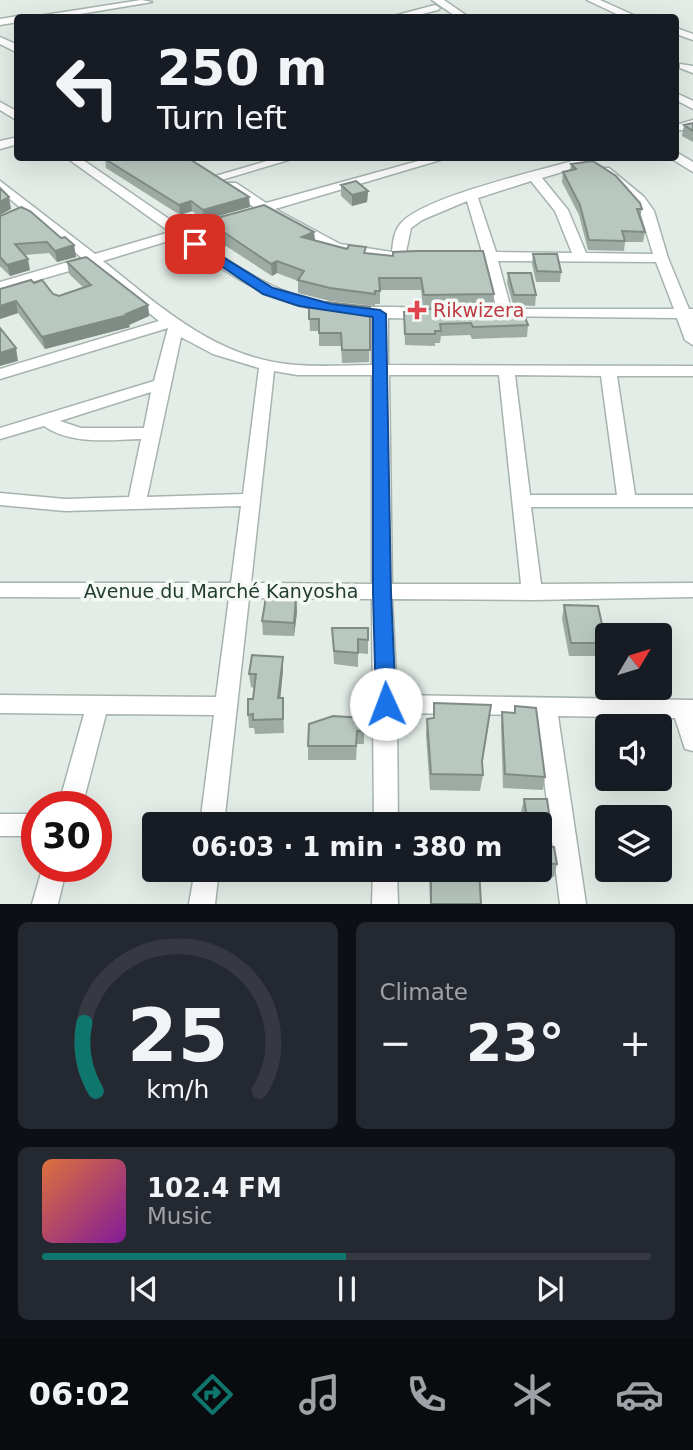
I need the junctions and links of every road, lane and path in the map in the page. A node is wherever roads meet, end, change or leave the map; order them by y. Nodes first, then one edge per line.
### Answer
1 (422, 0) edge
2 (592, 0) edge
3 (148, 4) edge
4 (436, 4) edge
5 (64, 14) edge
6 (404, 14) edge
7 (457, 14) edge
8 (625, 14) edge
9 (80, 161) edge
10 (270, 161) edge
11 (393, 161) edge
12 (429, 161) edge
13 (580, 161) edge
14 (589, 161) edge
15 (406, 167) junction
16 (535, 177) junction
17 (1, 186) edge
18 (471, 196) junction
19 (265, 208) junction
20 (180, 233) junction
21 (398, 256) junction
22 (488, 256) junction
23 (581, 258) junction
24 (661, 258) junction
25 (94, 260) junction
26 (0, 287) edge
27 (449, 313) edge
28 (688, 313) edge
29 (380, 314) junction
30 (173, 324) junction
31 (693, 340) edge
32 (267, 367) junction
33 (506, 369) junction
34 (381, 370) junction
35 (608, 371) junction
36 (693, 371) edge
37 (0, 374) edge
38 (161, 384) junction
39 (47, 420) junction
40 (152, 433) junction
41 (0, 434) edge
42 (0, 499) edge
43 (251, 500) junction
44 (693, 500) edge
45 (520, 501) junction
46 (627, 502) junction
47 (137, 503) junction
48 (242, 589) junction
49 (0, 590) edge
50 (693, 590) edge
51 (382, 593) junction
52 (532, 593) junction
53 (0, 704) edge
54 (386, 704) junction
55 (97, 706) junction
56 (227, 706) junction
57 (546, 707) junction
58 (688, 708) edge
59 (693, 742) edge
60 (74, 791) edge
61 (214, 812) edge
62 (386, 812) edge
63 (0, 825) edge
64 (21, 825) edge
65 (51, 882) edge
66 (205, 882) edge
67 (385, 882) edge
68 (45, 904) edge
69 (202, 904) edge
70 (385, 904) edge
71 (573, 904) edge

1 - 4 street
2 - 8 street
3 - 5 street
4 - 6 street
4 - 7 street
9 - 20 street
10 - 19 street
11 - 15 street
12 - 15 street
13 - 16 street
14 - 24 street
15 - 19 street
16 - 18 street
16 - 23 street
17 - 25 street
18 - 21 street
18 - 22 street
19 - 20 street
19 - 21 street
20 - 25 street
20 - 29 street
21 - 22 street
22 - 23 street
22 - 28 street
23 - 24 street
24 - 28 street
25 - 26 street
25 - 30 street
27 - 29 street
28 - 31 street
29 - 34 street
30 - 32 street
30 - 37 street
30 - 38 street
32 - 34 street
32 - 43 street
33 - 34 street
33 - 35 street
33 - 45 street
34 - 51 street
35 - 36 street
35 - 46 street
38 - 39 street
38 - 40 street
39 - 40 street
39 - 41 street
40 - 47 street
42 - 47 street
43 - 47 street
43 - 48 street
44 - 46 street
45 - 46 street
45 - 52 street
48 - 49 street, Avenue du Marché Kanyosha
48 - 51 street, Avenue du Marché Kanyosha
48 - 56 street
50 - 52 street, Avenue du Marché Kanyosha
51 - 52 street, Avenue du Marché Kanyosha
51 - 54 street
53 - 55 street
54 - 57 street
54 - 62 street
55 - 56 street
55 - 60 street
56 - 61 street
57 - 58 street
57 - 71 street
58 - 59 street
63 - 64 street
65 - 68 street
66 - 69 street
67 - 70 street

